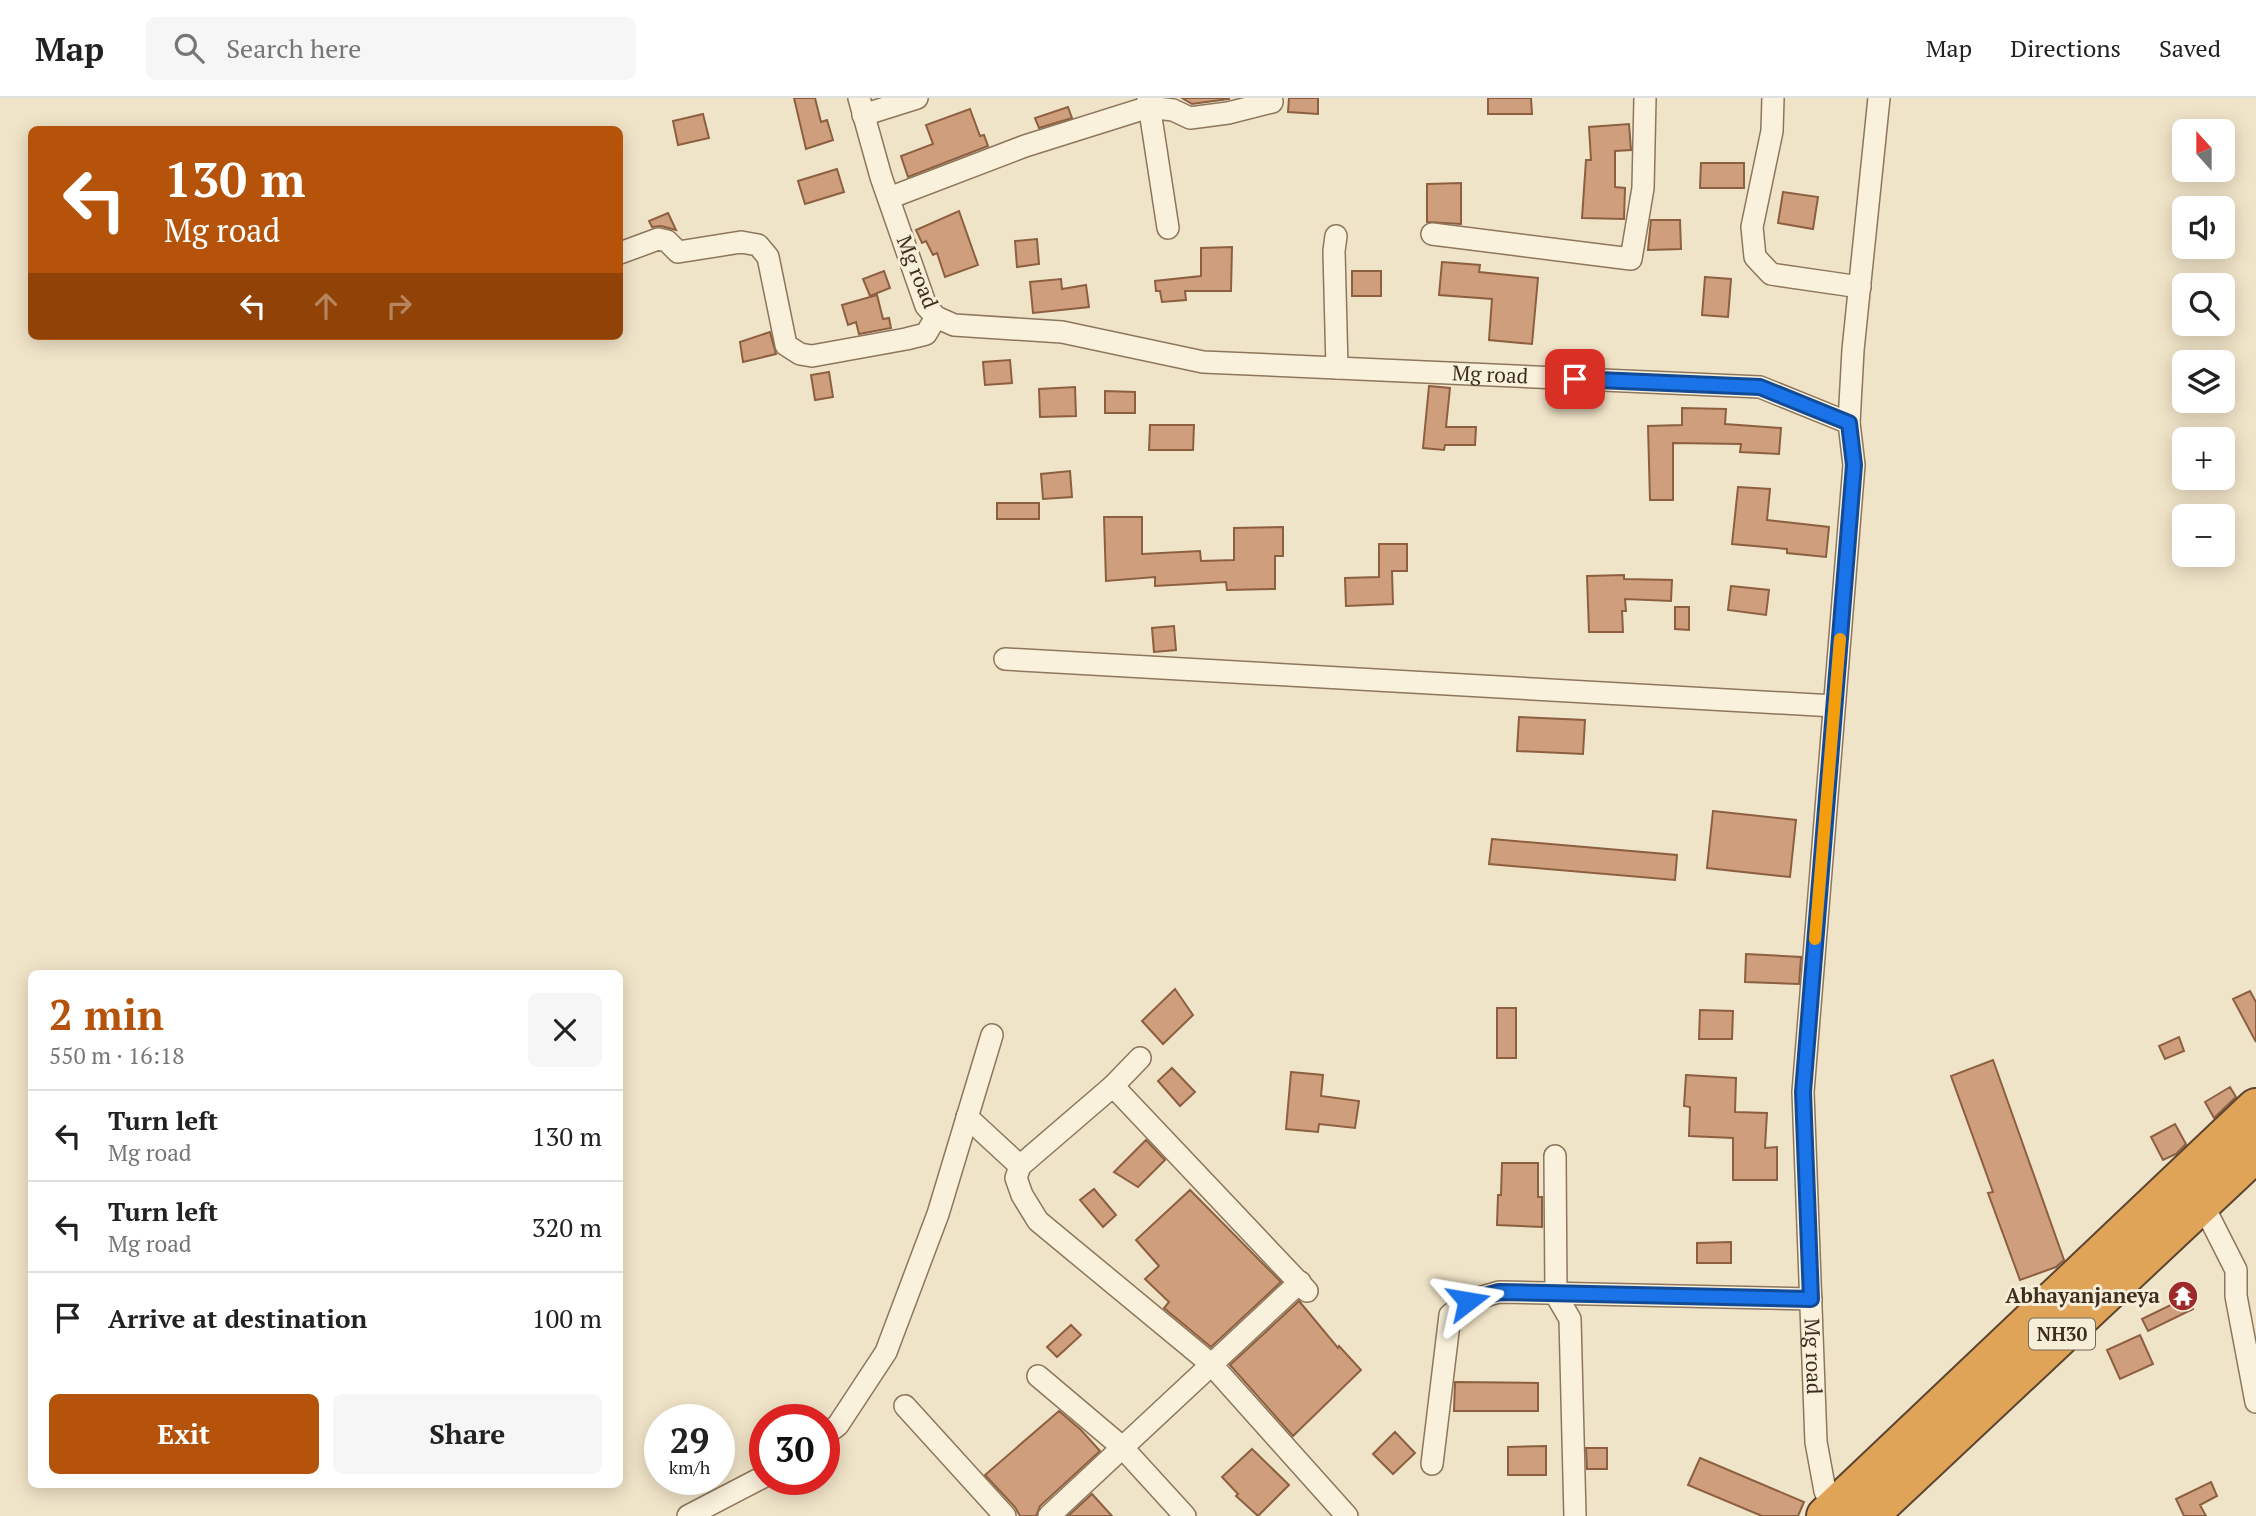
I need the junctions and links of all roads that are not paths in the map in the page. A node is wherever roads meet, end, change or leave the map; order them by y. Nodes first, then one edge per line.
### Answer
1 (917, 98) edge
2 (1645, 98) edge
3 (1773, 98) edge
4 (1880, 98) edge
5 (1149, 102) edge
6 (1272, 102) dead end
7 (861, 107) edge
8 (889, 198) junction
9 (1168, 228) dead end
10 (1432, 234) dead end
11 (1336, 236) dead end
12 (623, 252) edge
13 (1860, 287) junction
14 (936, 317) junction
15 (1337, 369) junction
16 (1849, 423) junction
17 (1004, 659) dead end
18 (1834, 706) junction
19 (992, 1035) dead end
20 (1140, 1058) dead end
21 (1113, 1086) junction
22 (2256, 1108) edge
23 (967, 1117) junction
24 (2256, 1152) edge
25 (1555, 1156) dead end
26 (1020, 1166) junction
27 (2202, 1203) junction
28 (1556, 1295) junction
29 (1811, 1299) junction
30 (1211, 1364) junction
31 (1038, 1376) dead end
32 (2256, 1402) edge
33 (905, 1406) dead end
34 (840, 1422) edge
35 (1122, 1447) junction
36 (1432, 1464) dead end
37 (749, 1484) edge
38 (1840, 1514) edge
39 (688, 1516) edge
40 (1005, 1516) edge
41 (1049, 1516) edge
42 (1185, 1516) edge
43 (1347, 1516) edge
44 (1575, 1516) edge

1 - 7 street
2 - 10 street
3 - 13 street
4 - 13 street
5 - 6 street
5 - 8 street
5 - 9 street
7 - 8 street, Mg road
8 - 14 street, Mg road
11 - 15 street
12 - 14 street
13 - 16 street
14 - 15 street, Mg road
15 - 16 street, Mg road
16 - 18 street, Mg road
17 - 18 street
18 - 29 street, Mg road
19 - 23 street
20 - 21 street
21 - 26 street
21 - 30 street
22 - 38 highway, NH30
23 - 26 street
23 - 34 street
24 - 27 highway, NH30
25 - 28 street
26 - 30 street
27 - 32 street
27 - 38 highway, NH30
28 - 29 street
28 - 36 street
28 - 44 street
29 - 38 street, Mg road
30 - 35 street
30 - 43 street
31 - 35 street
33 - 40 street
35 - 41 street
35 - 42 street
37 - 39 street

